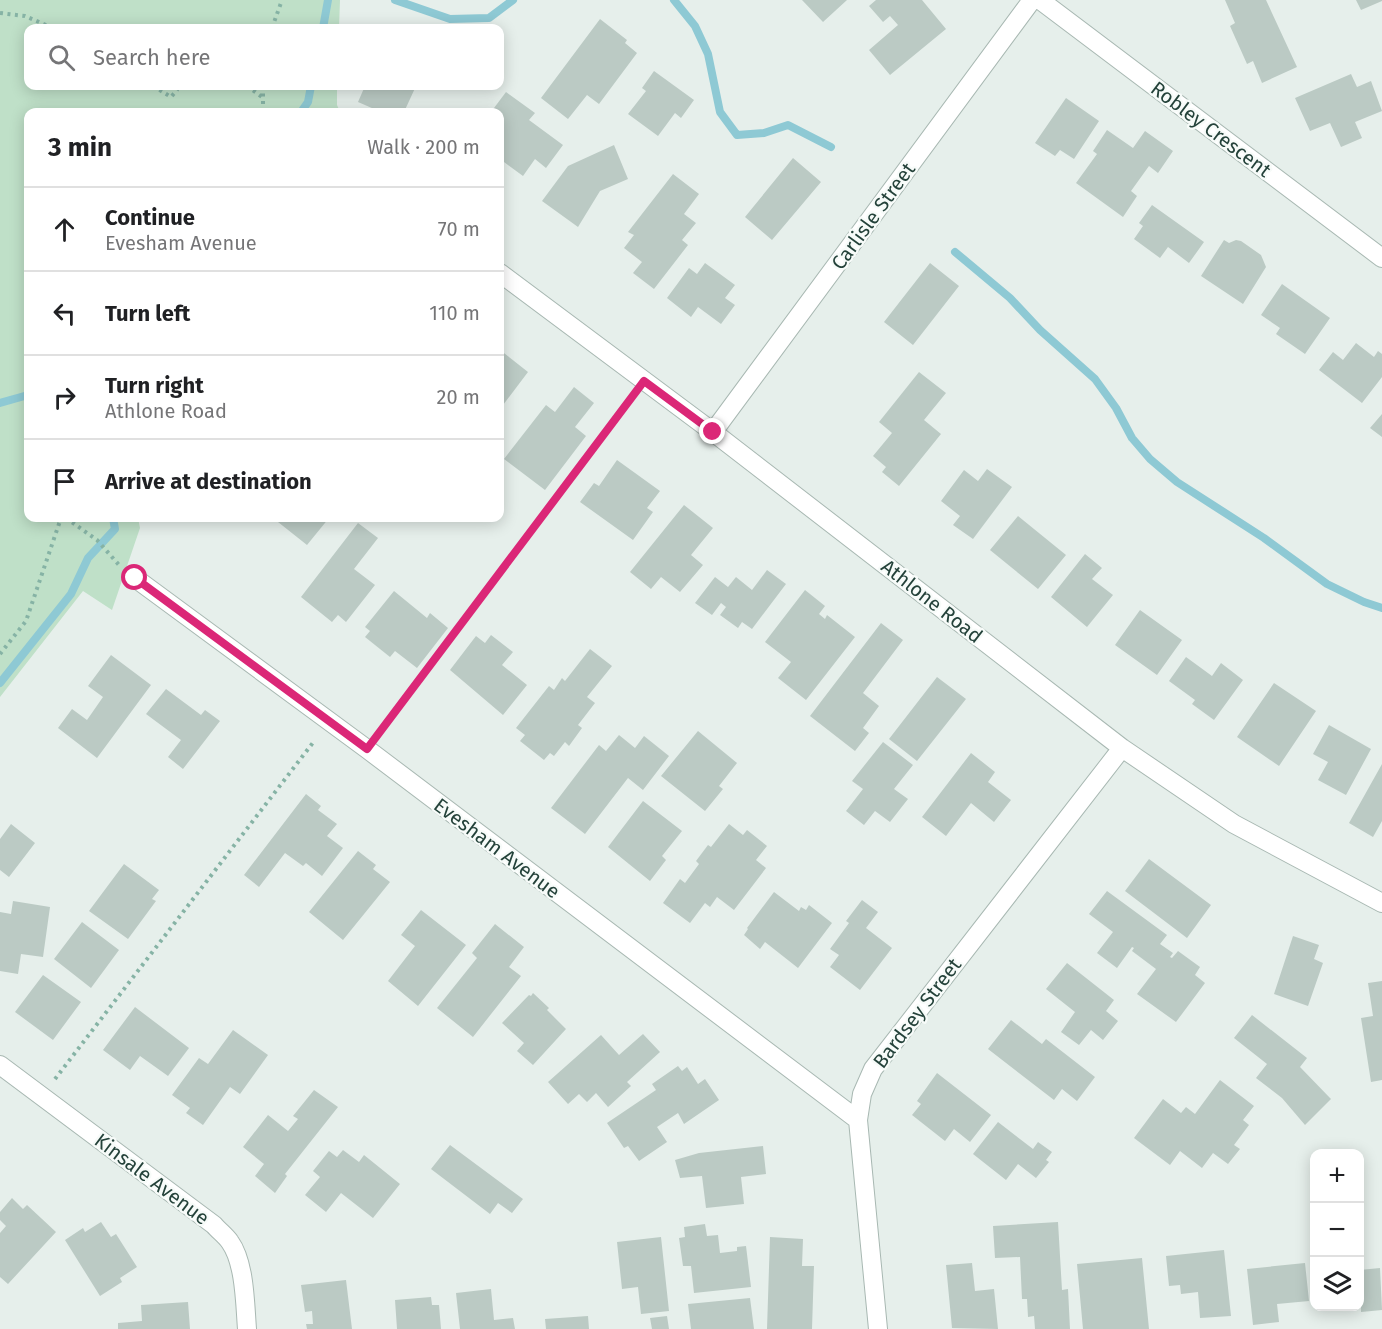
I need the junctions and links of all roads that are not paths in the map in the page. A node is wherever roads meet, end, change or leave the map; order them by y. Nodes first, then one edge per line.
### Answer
1 (1032, 0) edge
2 (1040, 0) edge
3 (1382, 258) edge
4 (504, 276) edge
5 (713, 432) junction
6 (129, 574) road end
7 (1122, 748) junction
8 (1382, 903) edge
9 (0, 1065) edge
10 (858, 1120) junction
11 (247, 1329) edge
12 (878, 1329) edge

1 - 5 street, Carlisle Street
2 - 3 street, Robley Crescent
4 - 5 street, Athlone Road
5 - 7 street, Athlone Road
6 - 10 street, Evesham Avenue
7 - 8 street, Athlone Road
7 - 10 street, Bardsey Street
9 - 11 street, Kinsale Avenue
10 - 12 street, Bardsey Street

